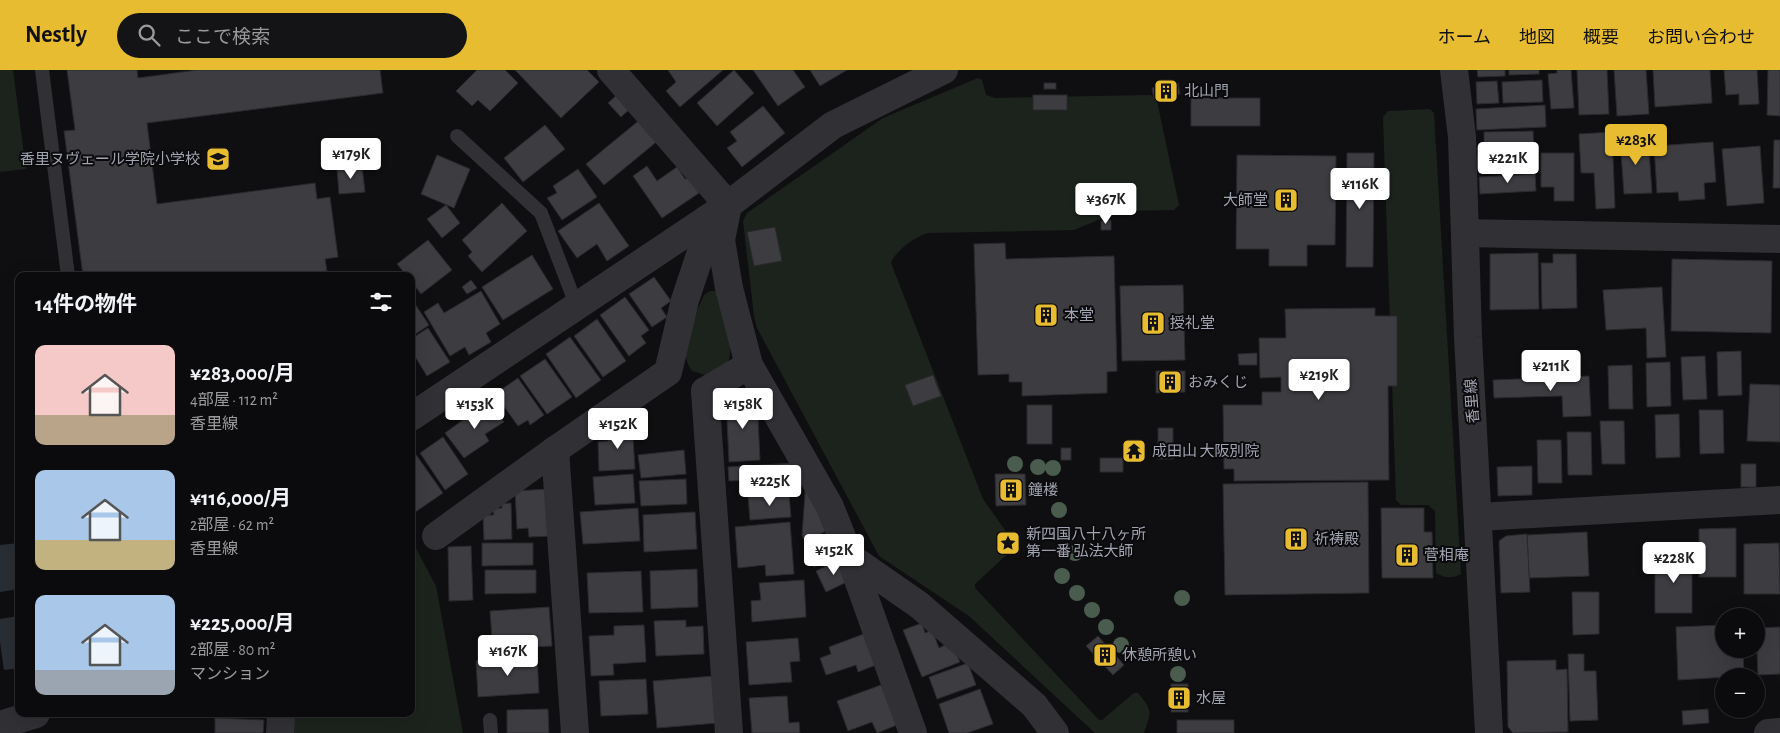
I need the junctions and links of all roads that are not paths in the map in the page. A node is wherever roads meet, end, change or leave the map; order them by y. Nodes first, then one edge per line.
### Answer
1 (42, 70) edge
2 (611, 70) edge
3 (944, 70) edge
4 (1454, 70) edge
5 (457, 136) dead end
6 (720, 210) junction
7 (1465, 233) junction
8 (1780, 238) edge
9 (67, 272) edge
10 (577, 307) junction
11 (749, 365) junction
12 (668, 372) junction
13 (706, 391) junction
14 (415, 415) edge
15 (555, 450) junction
16 (1780, 500) edge
17 (1479, 517) junction
18 (436, 536) dead end
19 (850, 557) junction
20 (26, 717) edge
21 (280, 717) edge
22 (0, 725) edge
23 (1780, 732) edge
24 (280, 733) edge
25 (575, 733) edge
26 (729, 733) edge
27 (913, 733) edge
28 (1055, 733) edge
29 (1489, 733) edge
30 (1768, 733) edge

1 - 9 lane
2 - 6 street
3 - 6 street
4 - 7 street, 香里線
5 - 10 lane
6 - 10 street
6 - 11 street
6 - 12 street
7 - 8 street
7 - 17 street, 香里線
10 - 14 street
11 - 13 street
11 - 19 street
12 - 13 street
12 - 15 street
13 - 26 street
15 - 18 street
15 - 25 street
16 - 17 street
17 - 29 street, 香里線
19 - 27 street
19 - 28 street
20 - 22 street
21 - 24 street
23 - 30 street

